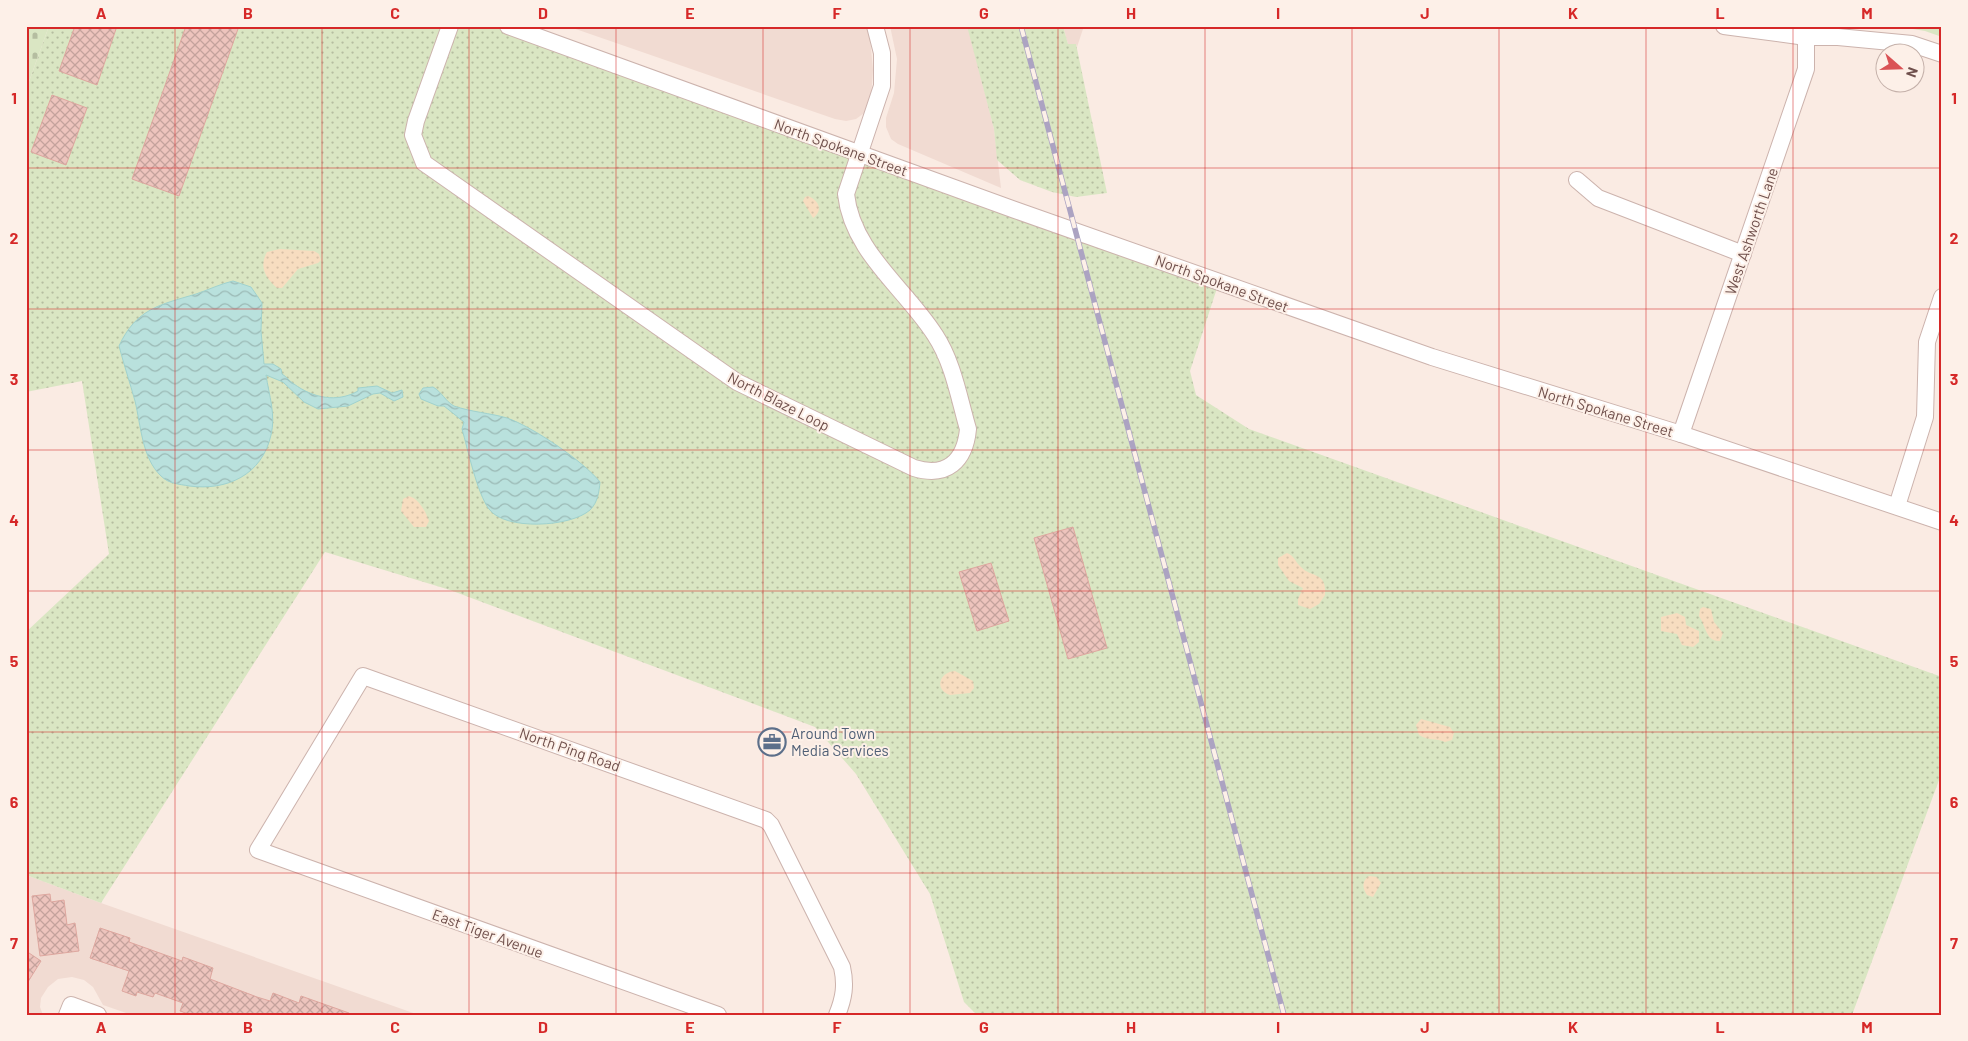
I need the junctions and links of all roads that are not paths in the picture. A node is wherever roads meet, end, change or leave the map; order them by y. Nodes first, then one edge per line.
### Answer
1 (450, 26) edge
2 (508, 26) edge
3 (875, 26) edge
4 (1724, 26) edge
5 (1806, 31) edge
6 (1942, 54) edge
7 (861, 155) junction
8 (1577, 180) dead end
9 (1743, 254) junction
10 (1942, 297) edge
11 (1681, 434) junction
12 (1897, 506) junction
13 (1942, 522) edge
14 (258, 850) joint
15 (67, 1015) edge
16 (98, 1015) edge
17 (718, 1015) edge
18 (837, 1015) edge

1 - 7 street, North Blaze Loop
2 - 7 street, North Spokane Street
3 - 7 street
4 - 5 street
5 - 6 street
5 - 9 street, West Ashworth Lane
7 - 11 street, North Spokane Street
8 - 9 street
9 - 11 street, West Ashworth Lane
10 - 12 street
11 - 12 street, North Spokane Street
12 - 13 street, North Spokane Street
14 - 17 street, East Tiger Avenue
14 - 18 street, North Ping Road
15 - 16 street

